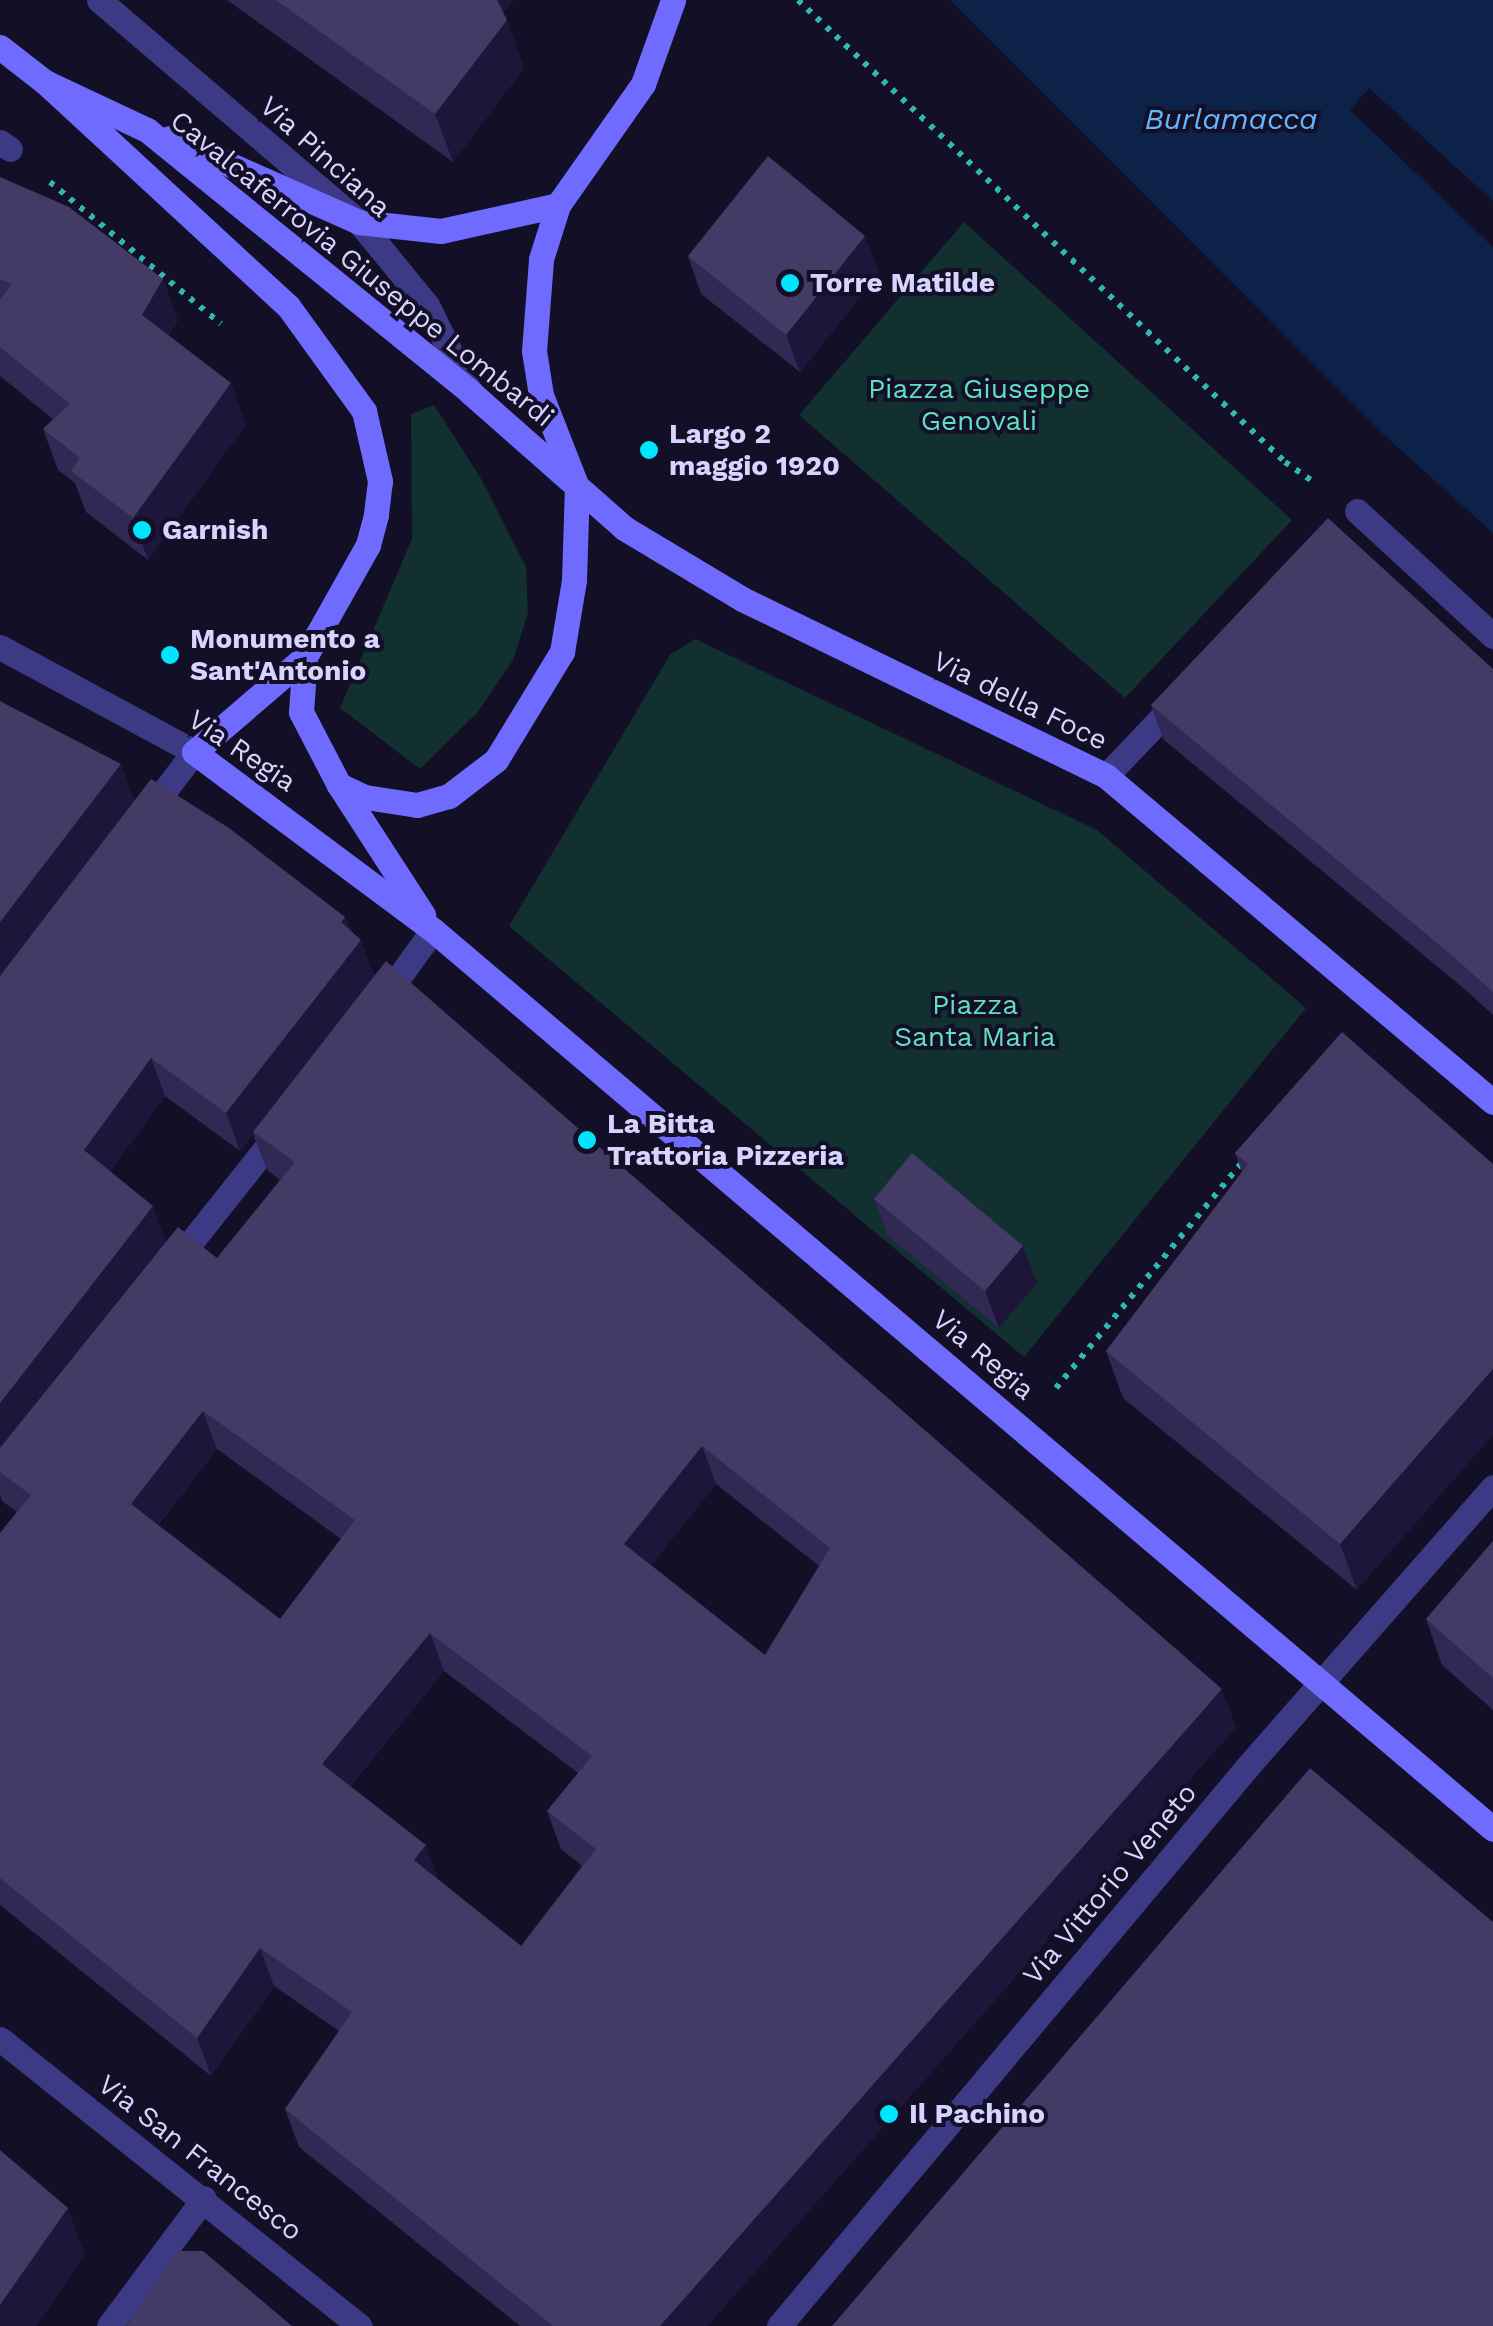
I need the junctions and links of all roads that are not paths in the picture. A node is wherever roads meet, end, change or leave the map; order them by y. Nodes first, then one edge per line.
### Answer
1 (99, 0) edge
2 (673, 0) edge
3 (0, 46) edge
4 (45, 82) junction
5 (147, 130) junction
6 (558, 205) junction
7 (359, 222) junction
8 (470, 392) junction
9 (577, 487) junction
10 (1350, 518) road end
11 (1493, 636) edge
12 (0, 647) edge
13 (305, 656) junction
14 (1198, 678) edge
15 (194, 752) junction
16 (1106, 776) junction
17 (339, 785) junction
18 (134, 831) edge
19 (433, 930) junction
20 (361, 1027) edge
21 (1493, 1102) edge
22 (301, 1103) edge
23 (156, 1287) edge
24 (1493, 1487) edge
25 (1321, 1682) junction
26 (1493, 1829) edge
27 (0, 2040) edge
28 (204, 2198) junction
29 (110, 2326) edge
30 (360, 2326) edge
31 (779, 2326) edge

1 - 7 street, Via Pinciana
2 - 6 street
3 - 4 street, Cavalcaferrovia Giuseppe Lombardi
4 - 5 street, Cavalcaferrovia Giuseppe Lombardi
4 - 13 street
5 - 7 street
5 - 8 street, Cavalcaferrovia Giuseppe Lombardi
6 - 7 street
6 - 9 street
7 - 8 street, Via Pinciana
8 - 9 street, Cavalcaferrovia Giuseppe Lombardi
9 - 16 street, Via della Foce
9 - 17 street
10 - 11 street
12 - 15 street, Via Regia
13 - 15 street
13 - 17 street
14 - 16 street
15 - 18 street
15 - 19 street, Via Regia
16 - 21 street, Via della Foce
17 - 19 street, Via Regia
19 - 20 street
19 - 25 street, Via Regia
22 - 23 street
24 - 25 street, Via Vittorio Veneto
25 - 26 street, Via Regia
25 - 31 street, Via Vittorio Veneto
27 - 28 street, Via San Francesco
28 - 29 street
28 - 30 street, Via San Francesco

